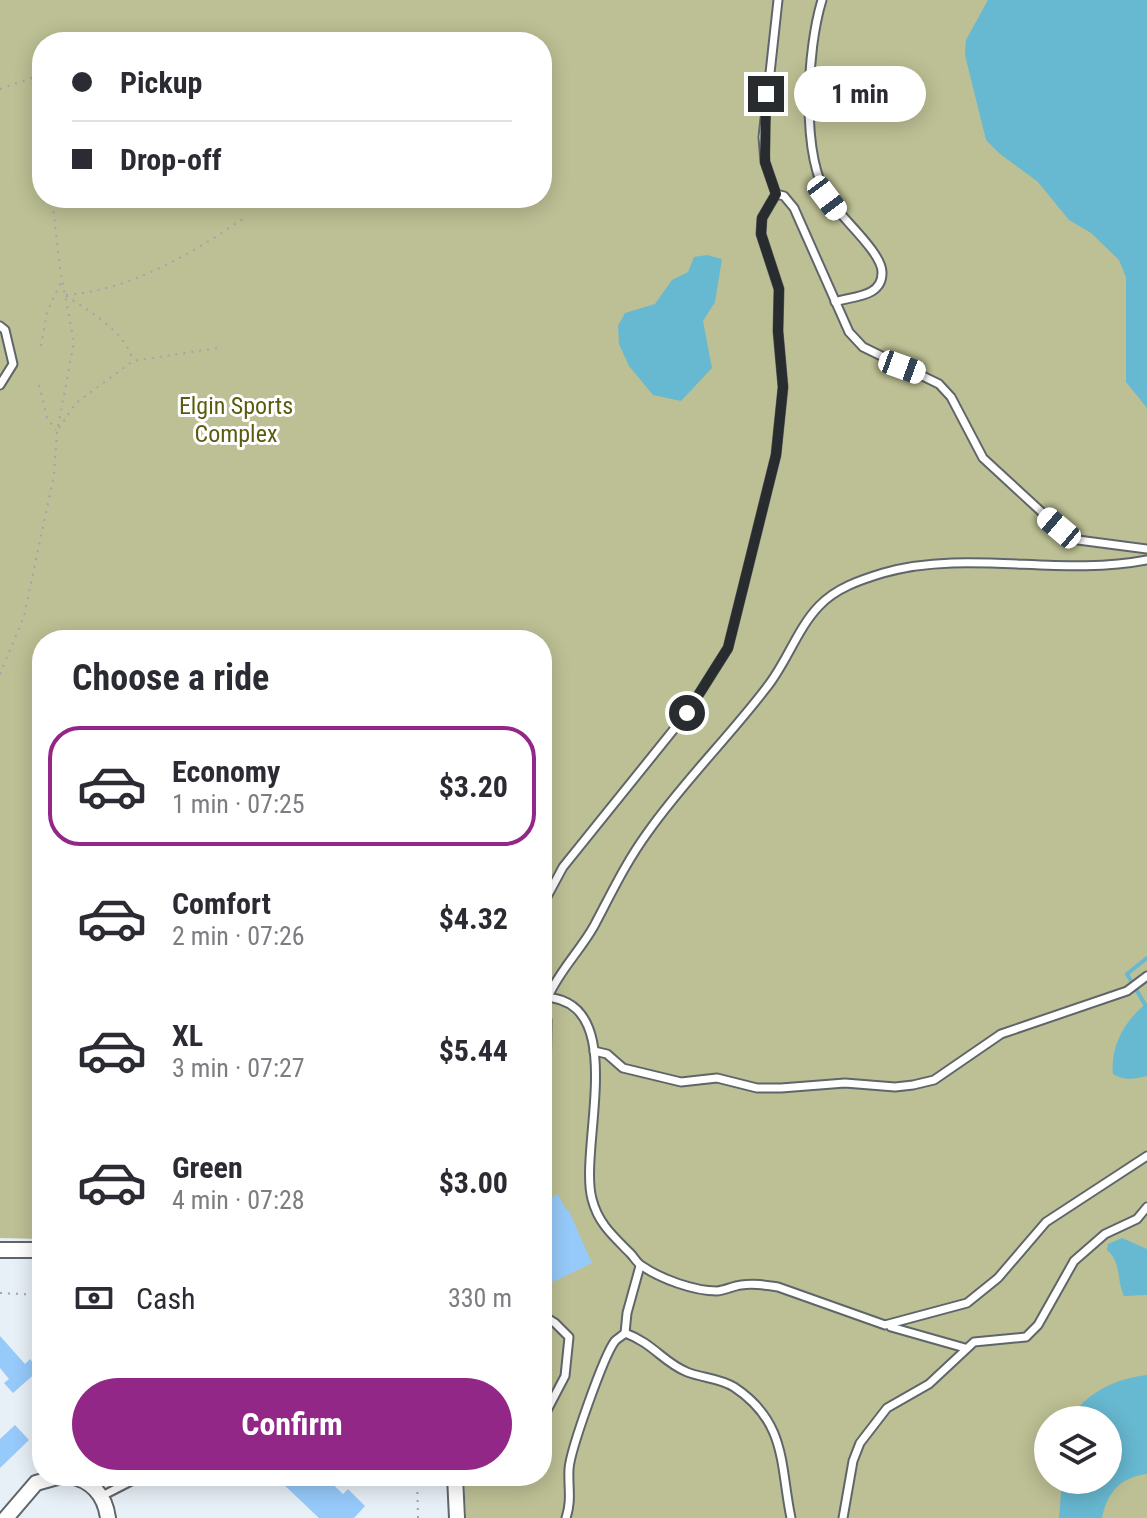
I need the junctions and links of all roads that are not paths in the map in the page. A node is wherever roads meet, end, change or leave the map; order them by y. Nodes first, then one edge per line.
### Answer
1 (778, 0) edge
2 (822, 0) edge
3 (776, 194) junction
4 (835, 302) junction
5 (0, 326) edge
6 (0, 385) edge
7 (1147, 549) edge
8 (1147, 560) edge
9 (552, 889) edge
10 (1147, 976) edge
11 (552, 987) edge
12 (552, 999) edge
13 (594, 1051) junction
14 (1147, 1156) edge
15 (1147, 1207) edge
16 (0, 1250) edge
17 (32, 1250) edge
18 (640, 1266) junction
19 (552, 1321) edge
20 (885, 1325) junction
21 (625, 1333) junction
22 (965, 1348) junction
23 (552, 1401) edge
24 (33, 1486) edge
25 (91, 1486) edge
26 (122, 1486) edge
27 (455, 1486) edge
28 (102, 1496) junction
29 (6, 1518) edge
30 (108, 1518) edge
31 (457, 1518) edge
32 (566, 1518) edge
33 (791, 1518) edge
34 (843, 1518) edge

1 - 3 lane
2 - 4 lane
3 - 4 lane
3 - 9 lane
4 - 7 lane
5 - 6 lane
8 - 11 lane
10 - 13 lane
12 - 13 lane
13 - 18 lane
14 - 20 lane
15 - 22 lane
16 - 17 street
18 - 20 lane
18 - 21 lane
19 - 23 lane
20 - 22 lane
21 - 32 lane
21 - 33 lane
22 - 34 lane
24 - 29 street
25 - 28 street
26 - 28 lane
27 - 31 street
28 - 30 street

